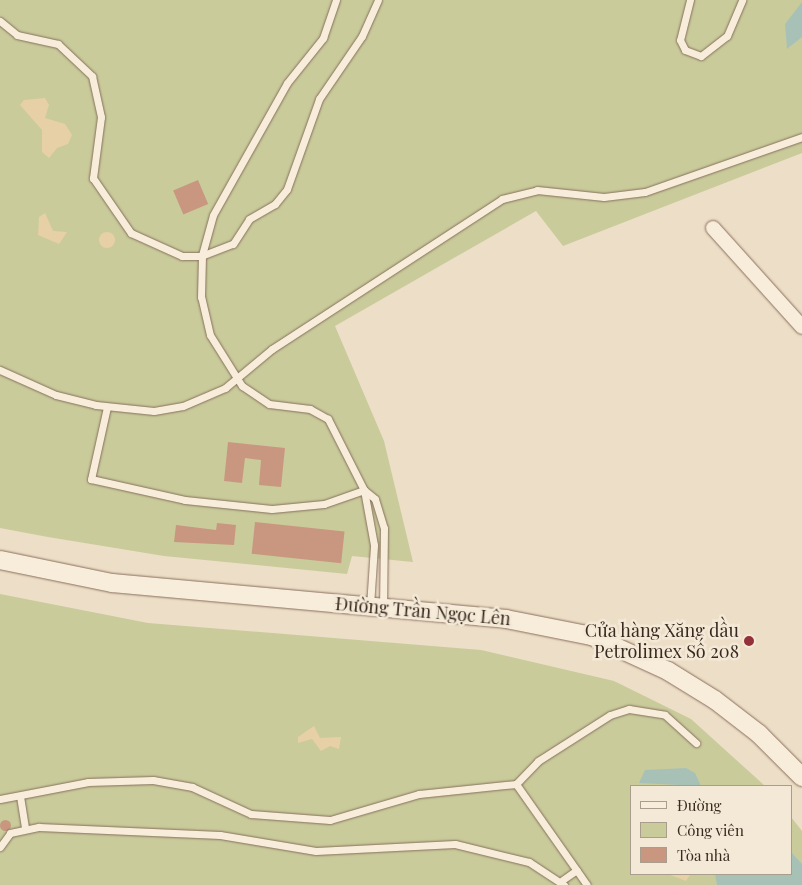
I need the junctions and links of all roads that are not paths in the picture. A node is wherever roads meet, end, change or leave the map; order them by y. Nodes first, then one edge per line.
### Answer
1 (336, 0) edge
2 (378, 0) edge
3 (690, 0) edge
4 (742, 0) edge
5 (0, 21) edge
6 (802, 137) edge
7 (713, 228) dead end
8 (202, 256) junction
9 (802, 327) edge
10 (0, 370) edge
11 (237, 380) junction
12 (107, 407) junction
13 (364, 490) junction
14 (0, 560) edge
15 (376, 606) junction
16 (696, 743) dead end
17 (802, 777) edge
18 (516, 784) junction
19 (20, 796) junction
20 (0, 799) edge
21 (25, 828) junction
22 (0, 847) edge
23 (577, 870) junction
24 (563, 883) edge
25 (587, 885) edge

1 - 8 lane
2 - 8 lane
3 - 4 lane
5 - 8 lane
6 - 11 lane
7 - 9 street
8 - 11 lane
10 - 12 lane
11 - 12 lane
11 - 13 lane
12 - 13 lane
13 - 15 lane
13 - 15 lane
14 - 15 street, Đường Trần Ngọc Lên
15 - 17 street, Đường Trần Ngọc Lên
16 - 18 lane
18 - 19 lane
18 - 23 lane
19 - 20 lane
19 - 21 lane
21 - 22 lane
21 - 24 lane
23 - 24 lane
23 - 25 lane

